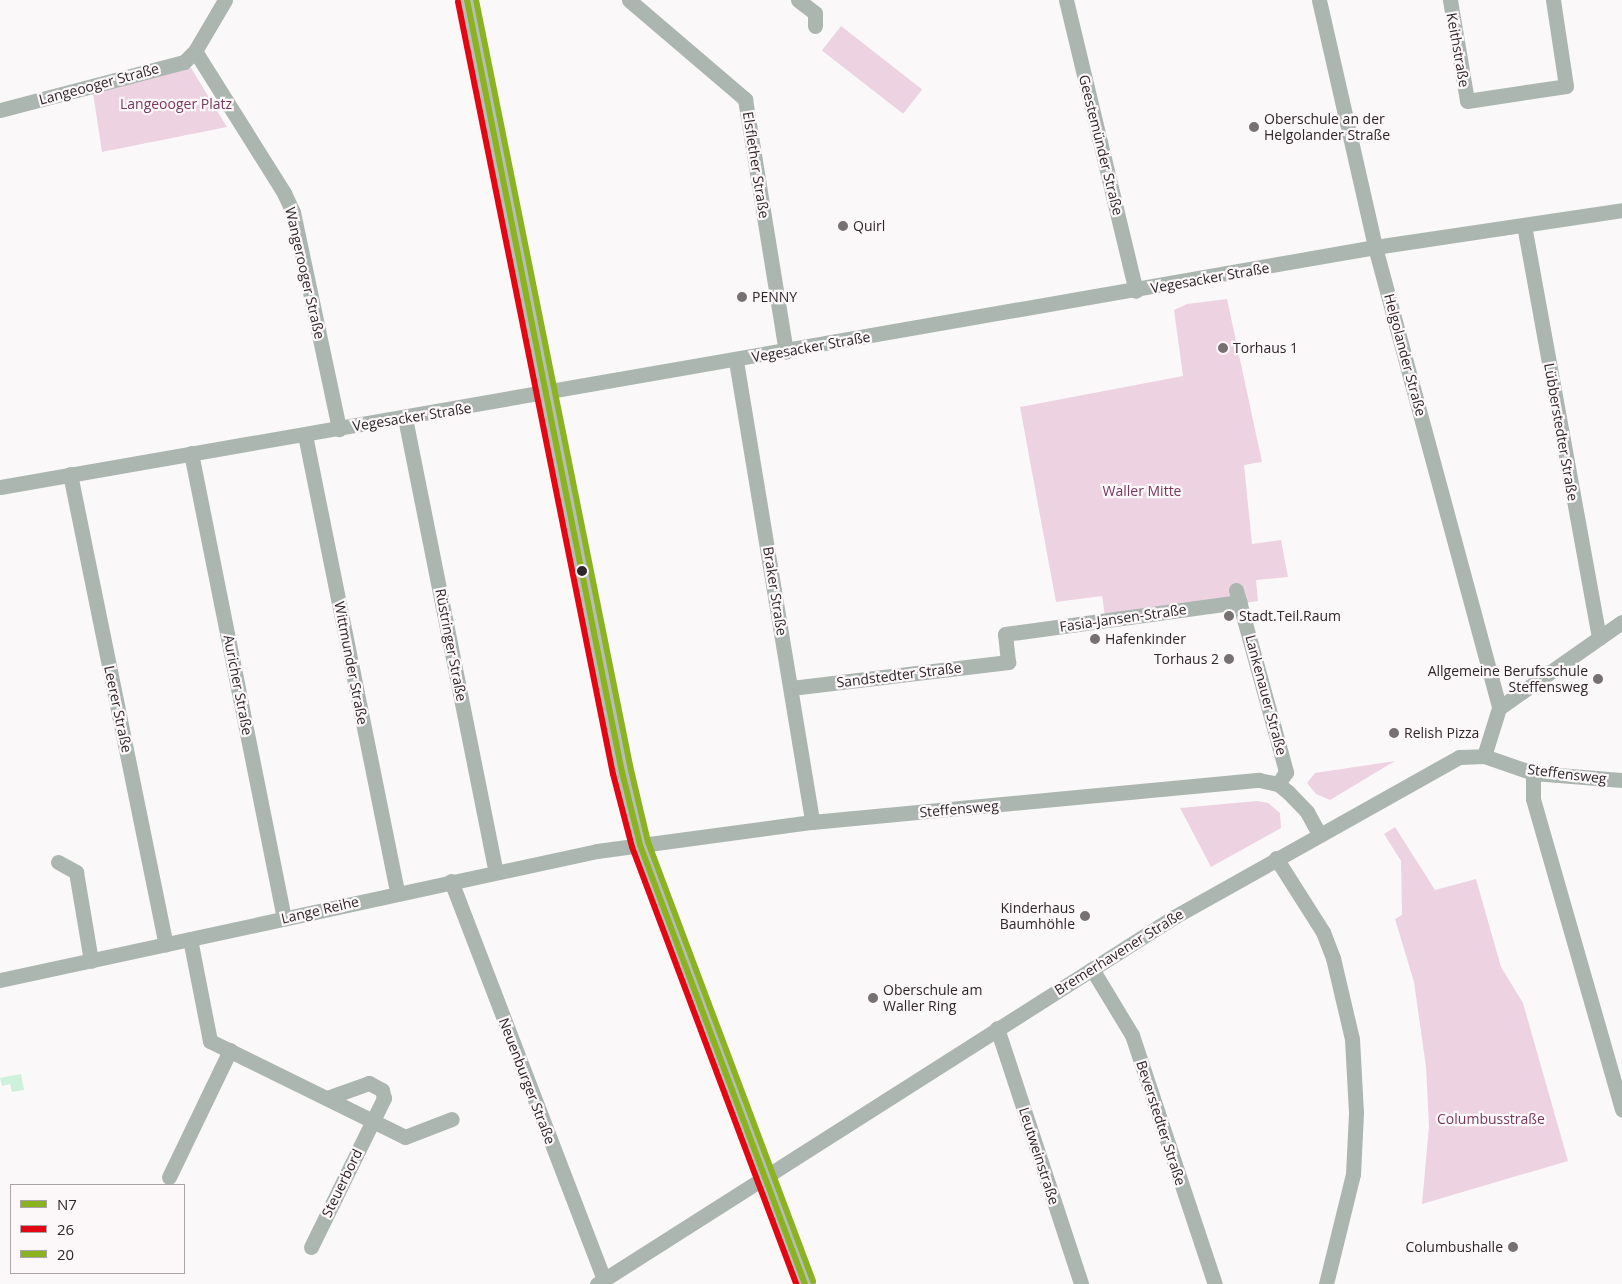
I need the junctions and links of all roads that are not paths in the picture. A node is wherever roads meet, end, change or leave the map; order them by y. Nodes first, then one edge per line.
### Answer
1 (225, 0) edge
2 (467, 0) edge
3 (629, 0) edge
4 (798, 0) edge
5 (1066, 0) edge
6 (1319, 0) edge
7 (1450, 0) edge
8 (1553, 0) edge
9 (815, 26) dead end
10 (195, 51) junction
11 (0, 110) edge
12 (1622, 210) edge
13 (1524, 226) junction
14 (1375, 247) junction
15 (1136, 291) junction
16 (786, 352) junction
17 (736, 361) junction
18 (548, 394) junction
19 (405, 418) junction
20 (339, 429) junction
21 (305, 435) junction
22 (191, 453) junction
23 (70, 474) junction
24 (0, 487) edge
25 (1238, 596) joint
26 (1622, 622) edge
27 (1599, 638) junction
28 (1008, 662) joint
29 (791, 688) junction
30 (1499, 708) junction
31 (1484, 756) junction
32 (1533, 773) junction
33 (1282, 778) junction
34 (1622, 780) edge
35 (812, 822) junction
36 (1320, 835) junction
37 (640, 845) junction
38 (1276, 858) junction
39 (58, 862) dead end
40 (496, 872) junction
41 (451, 881) junction
42 (397, 892) junction
43 (284, 917) junction
44 (190, 939) junction
45 (166, 944) junction
46 (91, 961) junction
47 (1092, 969) junction
48 (0, 980) edge
49 (997, 1028) junction
50 (230, 1050) junction
51 (327, 1098) junction
52 (1622, 1110) edge
53 (452, 1119) dead end
54 (373, 1120) junction
55 (169, 1177) dead end
56 (763, 1178) junction
57 (311, 1247) dead end
58 (601, 1282) edge
59 (805, 1284) edge
60 (1081, 1284) edge
61 (1215, 1284) edge
62 (1326, 1284) edge

1 - 10 street
2 - 18 main road
3 - 16 street, Elsflether Straße
4 - 9 street
5 - 15 street, Geestemünder Straße
6 - 14 street, Helgolander Straße
7 - 8 street, Keithstraße
10 - 11 street, Langeooger Straße
10 - 20 street, Wangerooger Straße
12 - 13 street, Vegesacker Straße
13 - 14 street, Vegesacker Straße
13 - 27 street, Lübberstedter Straße
14 - 15 street, Vegesacker Straße
14 - 30 street, Helgolander Straße
15 - 16 street, Vegesacker Straße
16 - 17 street, Vegesacker Straße
17 - 18 street, Vegesacker Straße
17 - 29 street, Braker Straße
18 - 19 street, Vegesacker Straße
18 - 37 main road
19 - 20 street, Vegesacker Straße
19 - 40 street, Rüstringer Straße
20 - 21 street, Vegesacker Straße
21 - 22 street, Vegesacker Straße
21 - 42 street, Wittmunder Straße
22 - 23 street, Vegesacker Straße
22 - 43 street, Auricher Straße
23 - 24 street, Vegesacker Straße
23 - 45 street, Leerer Straße
25 - 28 street, Fasia-Jansen-Straße
25 - 33 street, Lankenauer Straße
26 - 27 street
27 - 30 street
28 - 29 street, Sandstedter Straße
29 - 35 street, Braker Straße
30 - 31 street
31 - 32 street, Steffensweg
31 - 36 street, Bremerhavener Straße
32 - 34 street, Steffensweg
32 - 52 street
33 - 35 street, Steffensweg
33 - 36 street
35 - 37 street, Steffensweg
36 - 38 street, Bremerhavener Straße
37 - 40 street, Lange Reihe
37 - 56 main road
38 - 47 street, Bremerhavener Straße
38 - 62 street
39 - 46 street
40 - 41 street, Lange Reihe
41 - 42 street, Lange Reihe
41 - 58 street, Neuenburger Straße
42 - 43 street, Lange Reihe
43 - 44 street, Lange Reihe
44 - 45 street, Lange Reihe
44 - 50 street
45 - 46 street, Lange Reihe
46 - 48 street, Lange Reihe
47 - 49 street, Bremerhavener Straße
47 - 61 street, Beverstedter Straße
49 - 56 street, Bremerhavener Straße
49 - 60 street, Leutweinstraße
50 - 51 street
50 - 55 street
51 - 54 street
51 - 54 street, Steuerbord
53 - 54 street
54 - 57 street, Steuerbord
56 - 58 street, Bremerhavener Straße
56 - 59 main road

